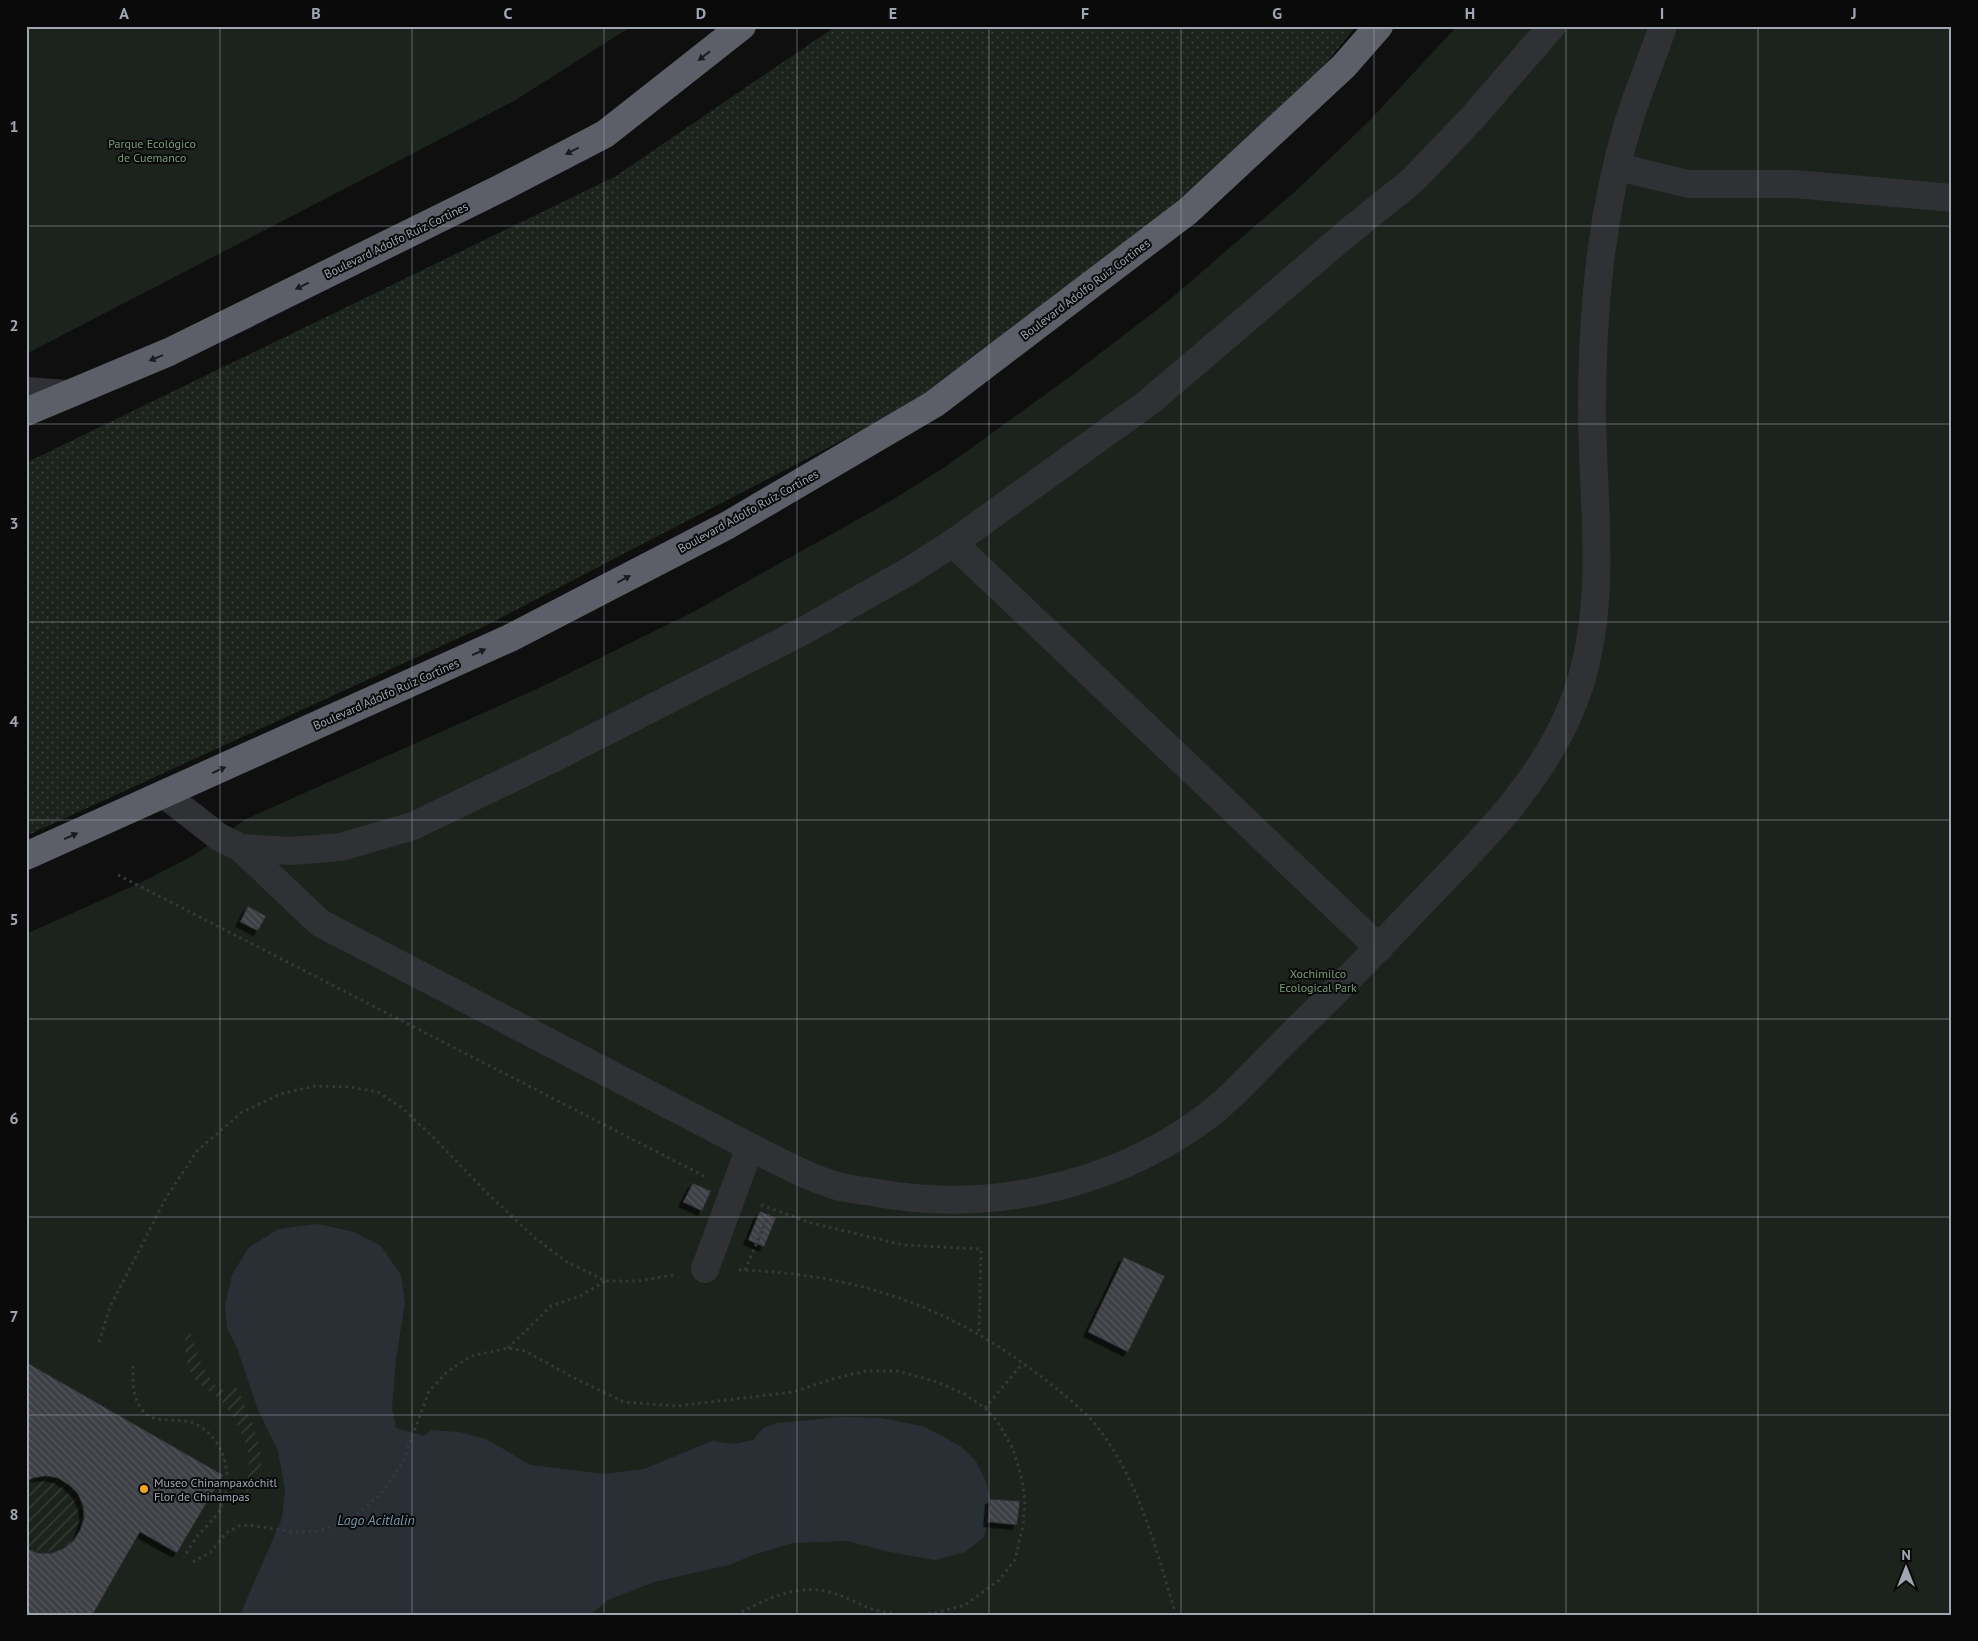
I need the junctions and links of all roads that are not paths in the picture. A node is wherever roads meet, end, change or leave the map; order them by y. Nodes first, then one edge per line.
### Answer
1 (742, 26) edge
2 (1379, 26) edge
3 (1552, 26) edge
4 (1663, 26) edge
5 (1618, 167) junction
6 (1952, 198) edge
7 (26, 391) edge
8 (67, 394) junction
9 (26, 412) edge
10 (953, 543) junction
11 (164, 794) junction
12 (241, 848) junction
13 (26, 856) edge
14 (1379, 948) junction
15 (750, 1147) junction
16 (706, 1269) road end

1 -> 8 highway, Boulevard Adolfo Ruiz Cortines
11 -> 2 highway, Boulevard Adolfo Ruiz Cortines
3 - 10 lane
4 - 5 lane
5 - 6 lane
5 - 14 lane
7 - 8 lane
8 - 9 highway, Boulevard Adolfo Ruiz Cortines
10 - 12 lane
10 - 14 lane
11 - 12 lane
13 -> 11 highway, Boulevard Adolfo Ruiz Cortines
12 - 15 lane
14 - 15 lane
15 - 16 lane

